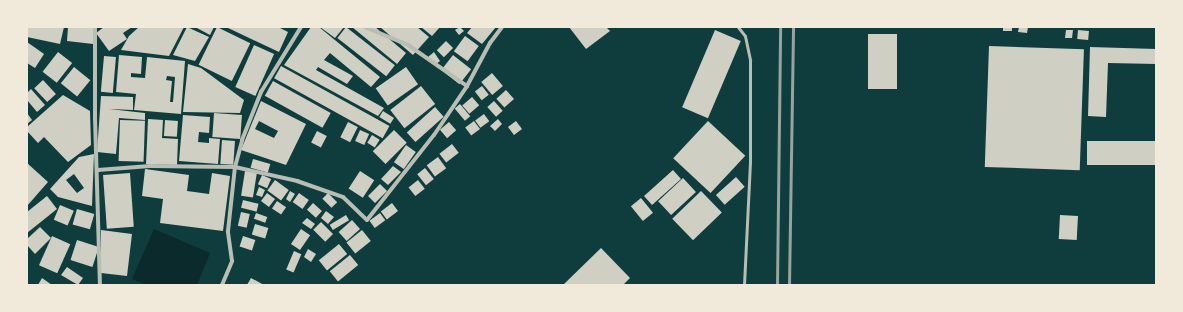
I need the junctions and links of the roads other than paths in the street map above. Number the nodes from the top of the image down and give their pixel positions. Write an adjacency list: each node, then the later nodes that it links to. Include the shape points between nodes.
1 (95, 27): 8 (street)
2 (301, 27): 7 (street, via 261,92 242,140)
3 (365, 27): 6 (street, via 408,45)
4 (502, 27): 6 (street, via 490,43)
5 (738, 27): 11 (lane, via 745,36 750,60 750,162)
6 (467, 86): 7 (street, via 434,135 367,220 343,197 297,181)
7 (235, 167): 8 (street, via 150,166); 10 (street, via 228,231 232,261)
8 (98, 170): 9 (street)
9 (100, 285)
10 (222, 285)
11 (744, 285)

